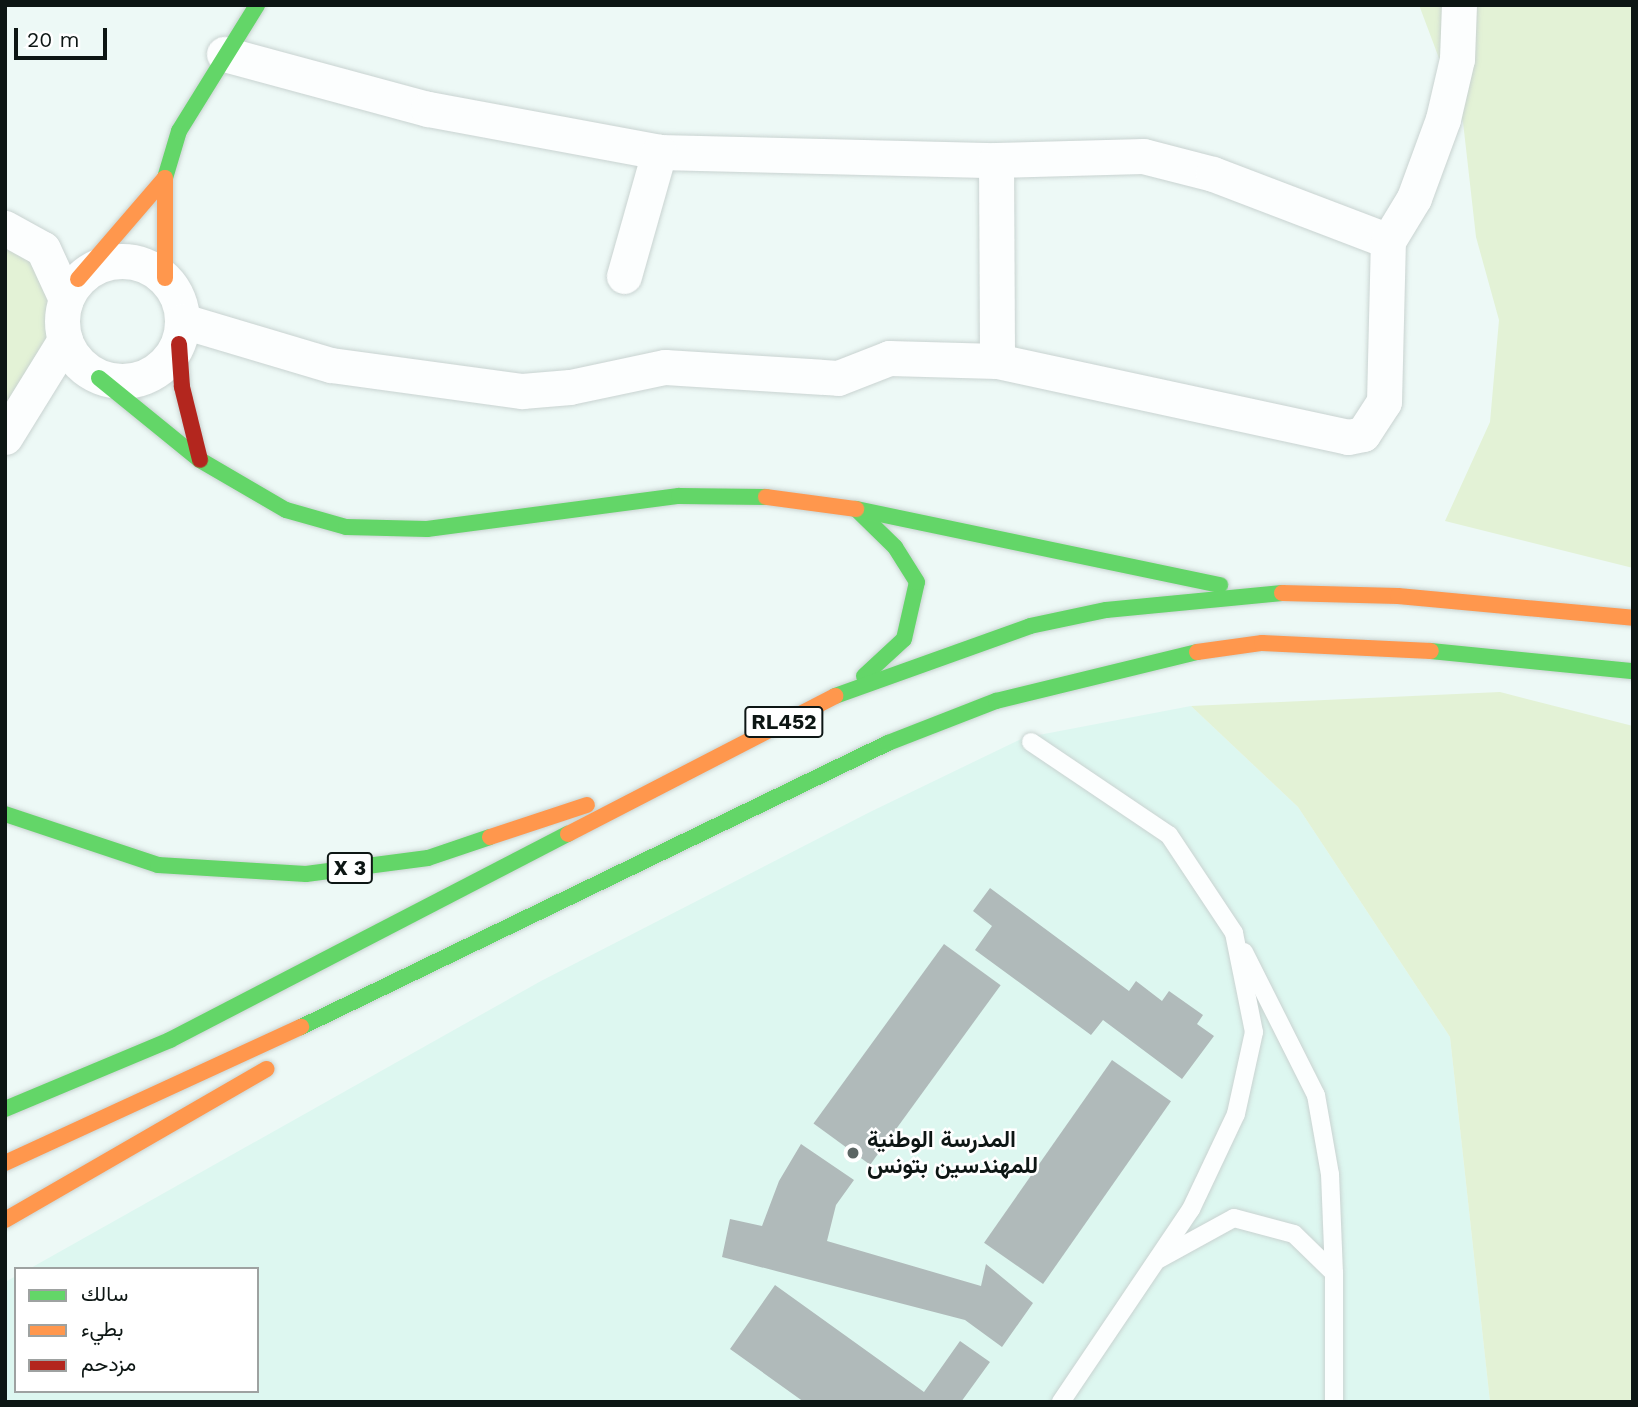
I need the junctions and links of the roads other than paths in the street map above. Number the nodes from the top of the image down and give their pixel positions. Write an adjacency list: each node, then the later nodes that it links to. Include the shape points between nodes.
1 (257, 5): 3 (main road)
2 (1459, 5): 8 (street, via 1457,59 1443,119 1415,198)
3 (224, 54): 4 (street, via 428,109); 6 (main road, via 179,131)
4 (659, 152): 5 (street); 9 (street)
5 (996, 160): 8 (street, via 1143,156 1213,174); 14 (street)
6 (165, 178): 10 (main road); 11 (main road)
7 (5, 228): 11 (street, via 43,249)
8 (1388, 242): 14 (street, via 1384,402 1363,434 1348,437)
9 (624, 276)
10 (165, 278): 11 (street, via 145,265 121,260 98,265); 12 (street, via 178,298)
11 (72, 289): 13 (street)
12 (181, 332): 14 (street, via 331,365 522,391 570,387 665,367 838,378 889,358); 15 (street, via 166,365 146,377 122,383); 17 (main road, via 182,387)
13 (65, 340): 15 (street, via 79,365); 16 (street)
14 (997, 361)
15 (99, 378): 17 (main road)
16 (5, 437)
17 (200, 460): 18 (main road, via 286,510 346,527 427,529 679,496 782,497)
18 (856, 509): 19 (main road); 22 (main road, via 895,547 916,582 904,639)
19 (1253, 592): 20 (main road, RL452, via 1398,596); 22 (main road, RL452, via 1106,610 1030,626)
20 (1633, 618)
21 (1633, 671): 29 (main road, RL452, via 1484,653 1262,643 1172,655 996,701 888,743)
22 (854, 685): 24 (main road, RL452)
23 (1031, 742): 28 (lane, via 1169,835)
24 (689, 772): 27 (main road, X 3, via 428,858 306,874 158,865); 32 (main road, RL452, via 170,1040)
25 (5, 793): 27 (main road)
26 (5, 814): 27 (main road, X 3)
27 (40, 824)
28 (1234, 933): 35 (lane, via 1254,1032 1236,1114 1191,1209); 36 (lane, via 1316,1095 1330,1174)
29 (456, 956): 30 (main road); 33 (main road, RL452)
30 (314, 1041)
31 (278, 1062): 34 (main road)
32 (5, 1110)
33 (5, 1163)
34 (5, 1220)
35 (1156, 1261): 36 (lane, via 1234,1218 1294,1234); 37 (lane)
36 (1334, 1273): 38 (lane)
37 (1061, 1402)
38 (1334, 1402)

